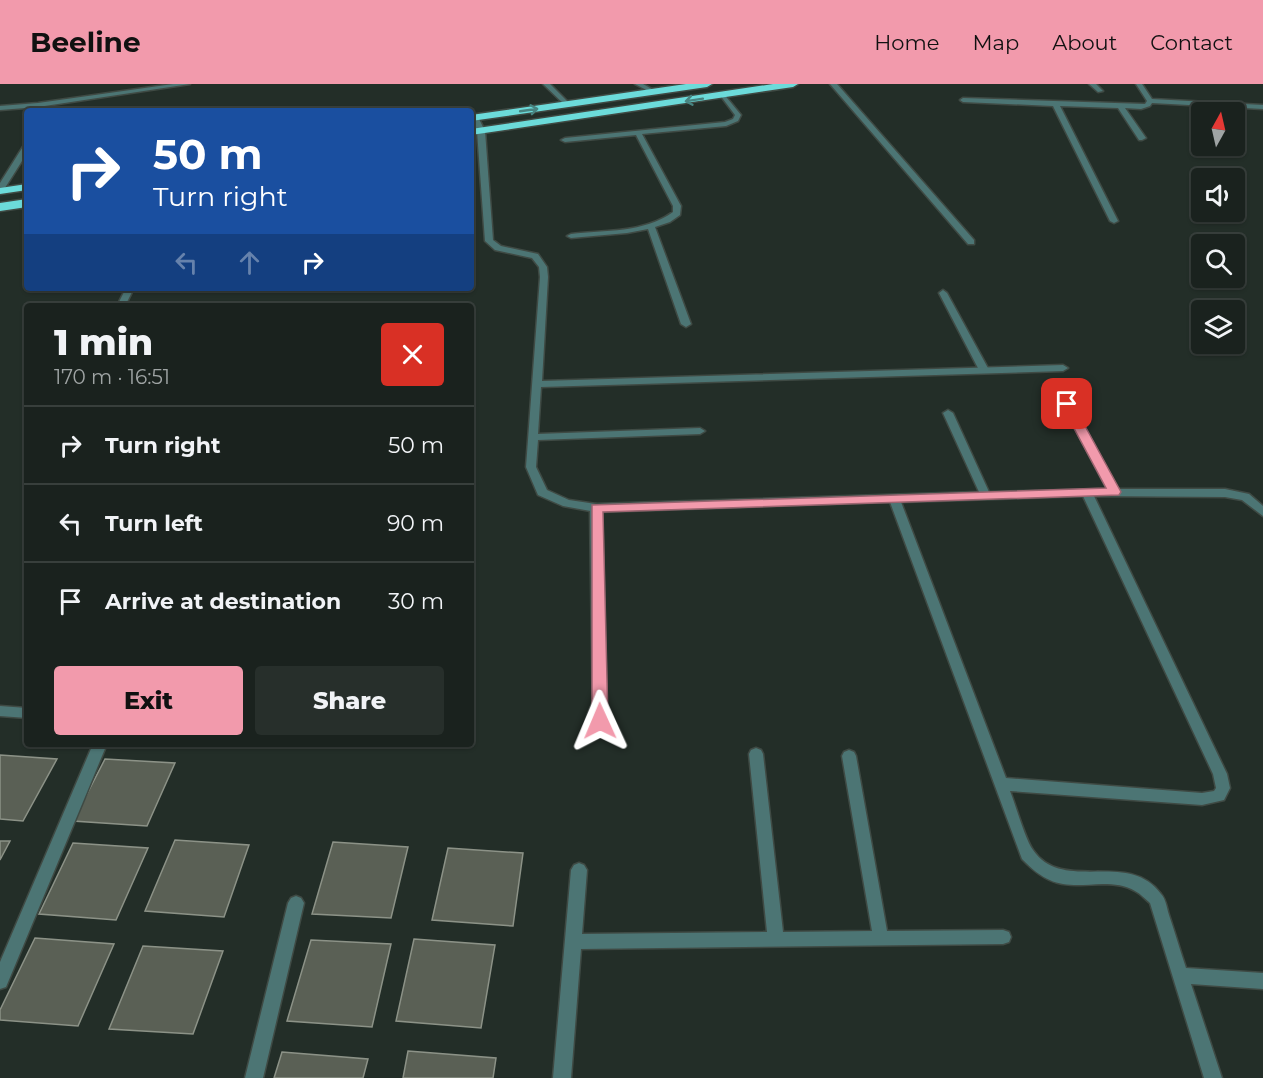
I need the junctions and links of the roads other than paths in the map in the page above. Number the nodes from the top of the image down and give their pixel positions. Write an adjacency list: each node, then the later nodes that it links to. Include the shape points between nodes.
1 (187, 84): 14 (street)
2 (546, 84): 15 (street)
3 (638, 84): 10 (street)
4 (707, 84): 10 (highway)
5 (793, 84): 11 (highway)
6 (833, 84): 34 (street)
7 (1092, 84): 9 (street)
8 (1139, 84): 13 (street)
9 (1100, 91)
10 (654, 92): 15 (highway)
11 (723, 95): 22 (highway, one-way to 22); 23 (street, via 738,115 735,120)
12 (963, 100): 16 (street)
13 (1150, 101): 17 (street, via 1141,107); 18 (street)
14 (55, 103): 19 (street); 20 (street)
15 (567, 104): 21 (highway, one-way to 15)
16 (1056, 105): 17 (street); 31 (street)
17 (1121, 107): 24 (street)
18 (1263, 107)
19 (0, 108)
20 (52, 108)
21 (474, 117)
22 (476, 131): 39 (street, via 489,241 498,248 535,256 543,267)
23 (638, 133): 25 (street); 32 (street, via 677,207 670,220)
24 (1142, 138)
25 (565, 140)
26 (24, 152): 28 (street)
27 (24, 187): 28 (highway)
28 (0, 190)
29 (24, 203): 30 (highway)
30 (0, 207)
31 (1114, 221)
32 (651, 227): 33 (street); 36 (street)
33 (572, 236)
34 (971, 242)
35 (943, 293): 38 (street)
36 (686, 324)
37 (1063, 368): 38 (street)
38 (984, 370): 39 (street)
39 (537, 384): 43 (street)
40 (1067, 404): 45 (street)
41 (948, 413): 46 (street)
42 (700, 431): 43 (street)
43 (533, 437): 48 (street, via 531,467 543,492 567,503)
44 (1087, 492): 45 (street); 46 (street); 56 (street, via 1216,764 1223,788 1219,796 1202,799)
45 (1114, 492): 49 (street, via 1225,493 1245,497)
46 (985, 494): 47 (street)
47 (894, 498): 48 (street); 56 (street)
48 (596, 508): 52 (street)
49 (1263, 512)
50 (0, 711): 51 (street)
51 (24, 713)
52 (600, 721)
53 (99, 747): 64 (street)
54 (756, 754): 61 (street)
55 (849, 756): 60 (street)
56 (1001, 784): 63 (street, via 1027,854 1040,870 1057,878 1114,879 1138,884 1156,898)
57 (579, 870): 62 (street)
58 (296, 903): 66 (street)
59 (1003, 937): 60 (street)
60 (881, 939): 61 (street)
61 (776, 940): 62 (street)
62 (573, 942): 67 (street)
63 (1180, 975): 65 (street); 68 (street)
64 (0, 981)
65 (1263, 981)
66 (254, 1078)
67 (562, 1078)
68 (1213, 1078)

